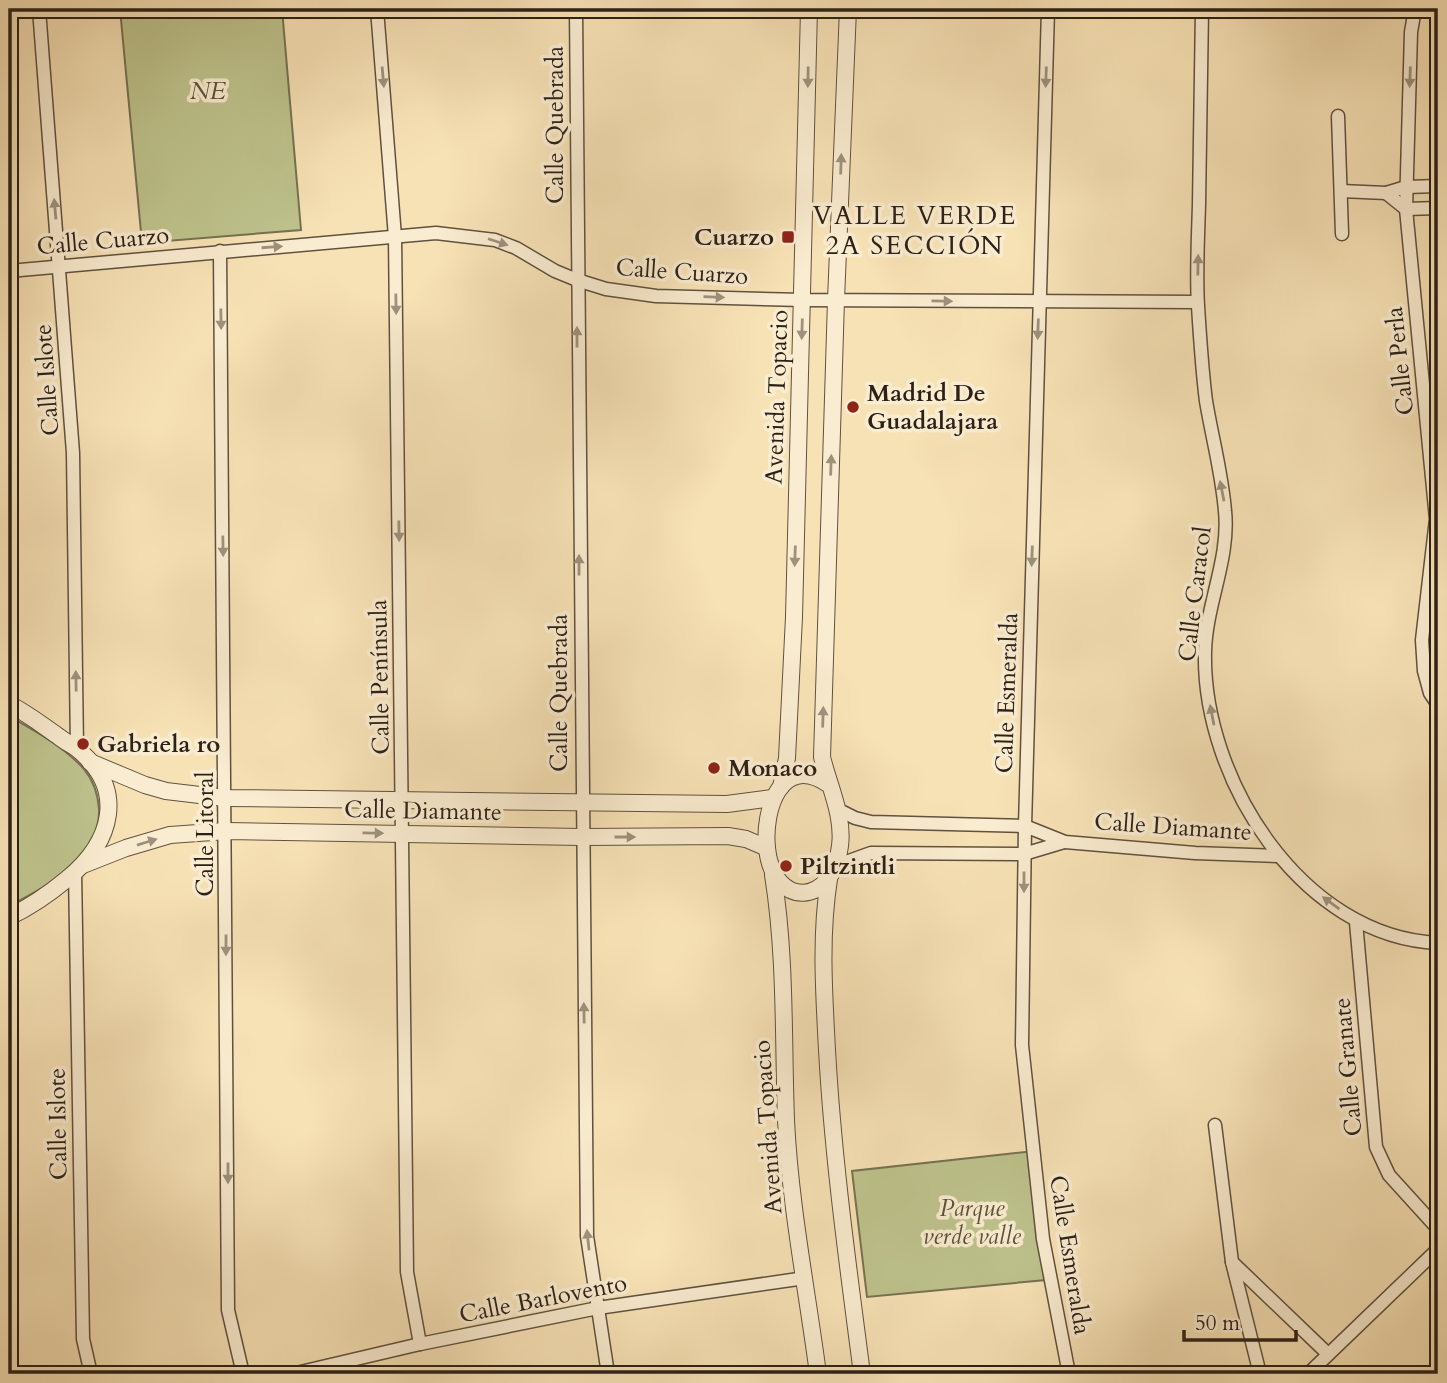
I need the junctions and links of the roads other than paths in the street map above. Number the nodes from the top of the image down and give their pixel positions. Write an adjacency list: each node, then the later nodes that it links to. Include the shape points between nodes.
1 (39, 9): 19 (street, Calle Islote, one-way to 1)
2 (377, 9): 17 (street, Calle Península, one-way to 17)
3 (576, 9): 21 (street, Calle Quebrada)
4 (809, 9): 22 (street, Avenida Topacio, one-way to 22)
5 (848, 9): 23 (street, one-way to 5)
6 (1048, 9): 24 (street, Calle Esmeralda, one-way to 24)
7 (1202, 9): 25 (street, Calle Caracol, one-way to 7)
8 (1415, 9): 11 (street, Calle Perla, one-way to 11)
9 (1338, 116): 12 (street)
10 (1438, 186): 11 (street)
11 (1406, 187): 13 (street); 15 (street, Calle Perla)
12 (1340, 191): 13 (street); 16 (street)
13 (1386, 192): 15 (street)
14 (1438, 208): 15 (street)
15 (1406, 209): 27 (street, Calle Perla, via 1436,519 1422,640 1424,671)
16 (1342, 234)
17 (395, 237): 18 (street, Calle Cuarzo, one-way to 17); 21 (street, Calle Cuarzo, one-way to 21, via 436,233 495,240); 33 (street, Calle Península, one-way to 33)
18 (220, 251): 19 (street, Calle Cuarzo); 32 (street, Calle Litoral, one-way to 32)
19 (60, 266): 20 (street, Calle Cuarzo); 28 (street, Calle Islote, one-way to 19, via 73,453)
20 (9, 271)
21 (577, 280): 22 (street, Calle Cuarzo, one-way to 22, via 656,296); 34 (street, Calle Quebrada, one-way to 21)
22 (803, 300): 23 (street, Calle Cuarzo); 31 (street, Avenida Topacio, one-way to 31, via 787,758)
23 (836, 300): 24 (street, Calle Cuarzo, one-way to 24); 30 (street, one-way to 23, via 822,757)
24 (1039, 302): 25 (street, Calle Cuarzo); 36 (street, Calle Esmeralda, one-way to 36)
25 (1197, 302): 43 (street, Calle Caracol, one-way to 25, via 1230,776 1209,706 1205,652 1226,526 1206,400)
26 (9, 704): 28 (street)
27 (1438, 705)
28 (77, 749): 29 (street)
29 (90, 762): 32 (street, Calle Diamante, via 166,791); 44 (street, via 105,789 108,818 98,846)
30 (828, 784): 31 (street, via 806,774 793,776); 35 (street)
31 (777, 792): 34 (street, Calle Diamante, via 727,804); 41 (street, via 766,828)
32 (225, 798): 33 (street, Calle Diamante); 37 (street, Calle Litoral)
33 (403, 799): 34 (street, Calle Diamante); 38 (street, Calle Península)
34 (581, 803): 39 (street, Calle Quebrada)
35 (837, 809): 36 (street, Calle Diamante, via 871,822); 45 (street, via 840,846)
36 (1024, 826): 40 (street, Calle Diamante); 42 (street, Calle Esmeralda)
37 (226, 831): 38 (street, Calle Diamante, one-way to 38); 44 (street, Calle Diamante, one-way to 37, via 170,835); 59 (street, Calle Litoral, one-way to 59, via 228,1310)
38 (403, 833): 39 (street, Calle Diamante); 56 (street, Calle Península, via 407,1272)
39 (581, 837): 41 (street, Calle Diamante, one-way to 41, via 729,836); 55 (street, Calle Quebrada, one-way to 39, via 587,1236)
40 (1065, 842): 42 (street, Calle Diamante); 43 (street, Calle Diamante)
41 (767, 848): 46 (street)
42 (1024, 854): 45 (street, Calle Diamante, via 871,853); 64 (street, Calle Esmeralda, one-way to 64, via 1023,1045 1042,1239)
43 (1278, 856): 48 (street, Calle Caracol, one-way to 43)
44 (79, 869): 47 (street, via 48,895); 58 (street, Calle Islote, via 82,1339)
45 (832, 873): 46 (street, via 816,890 797,892); 63 (street, via 822,957 831,1114)
46 (773, 875): 54 (street, Avenida Topacio, via 782,949 786,1122)
47 (9, 917)
48 (1356, 922): 49 (street, Calle Caracol, via 1388,935); 51 (street, Calle Granate, via 1376,1147 1389,1175)
49 (1438, 943)
50 (1214, 1125): 53 (street)
51 (1438, 1229)
52 (1438, 1249): 57 (street)
53 (1232, 1262): 57 (street); 65 (street)
54 (805, 1278): 55 (street, Calle Barlovento); 62 (street, Avenida Topacio)
55 (598, 1308): 56 (street, Calle Barlovento); 61 (street, Calle Quebrada)
56 (420, 1344): 60 (street, Calle Barlovento)
57 (1328, 1354): 66 (street)
58 (91, 1374)
59 (243, 1374)
60 (292, 1374)
61 (608, 1374)
62 (818, 1374)
63 (862, 1374)
64 (1069, 1374)
65 (1259, 1374)
66 (1308, 1374)

